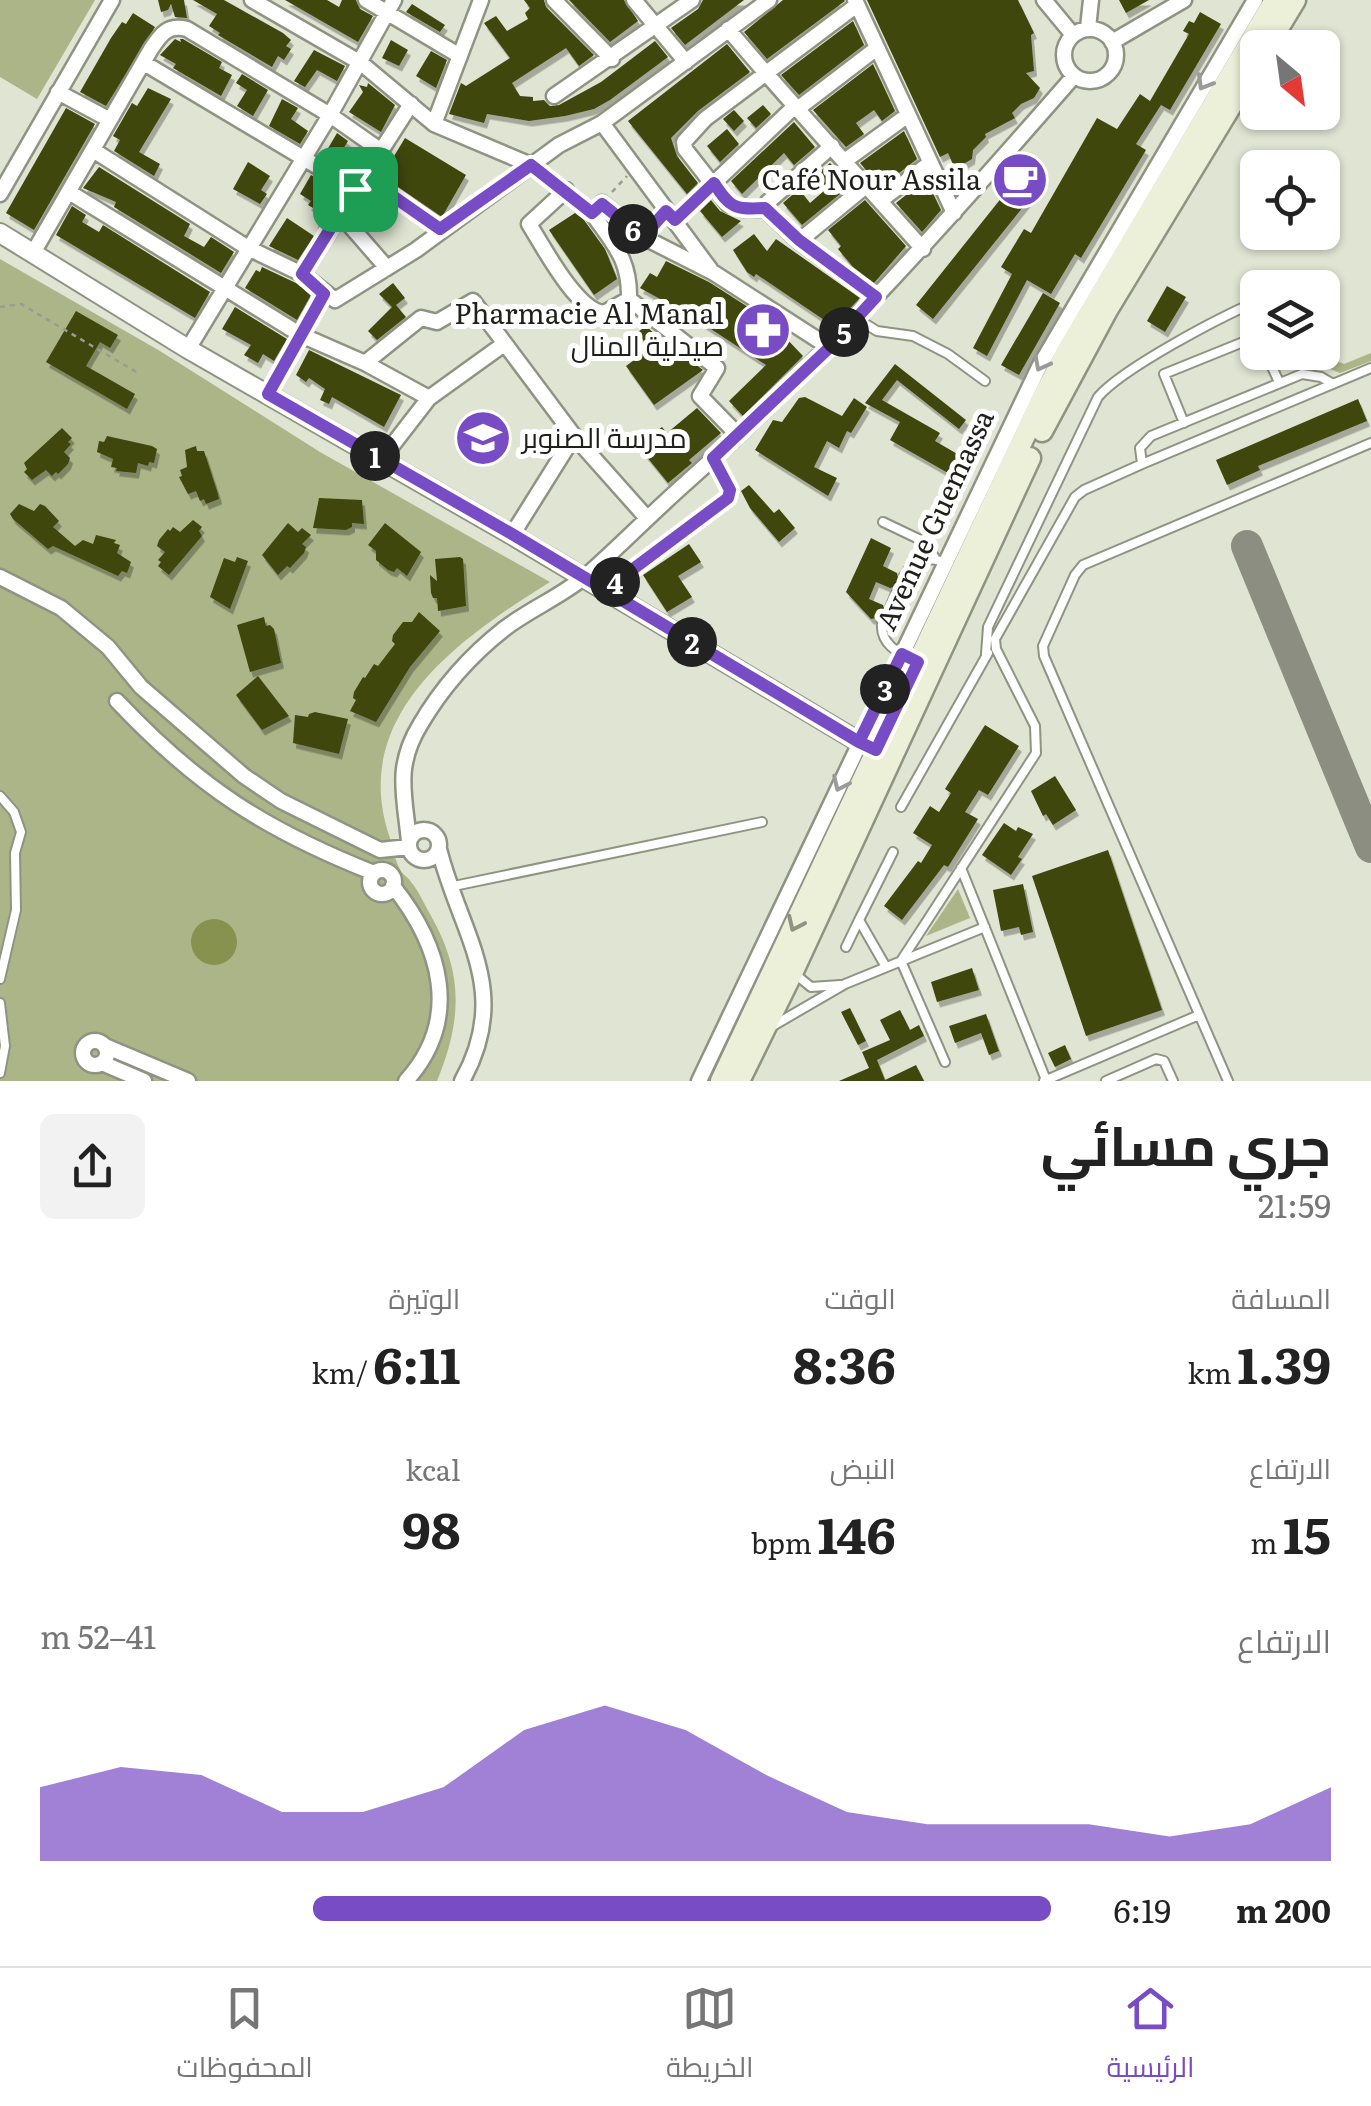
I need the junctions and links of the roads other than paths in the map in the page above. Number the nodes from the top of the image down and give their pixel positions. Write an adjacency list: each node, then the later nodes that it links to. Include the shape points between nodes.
1 (112, 0): 30 (street)
2 (252, 0): 26 (street)
3 (366, 0): 14 (street)
4 (481, 0): 22 (street)
5 (554, 0): 23 (street)
6 (634, 0): 15 (street)
7 (692, 0): 15 (street)
8 (769, 0): 17 (street)
9 (1044, 0): 19 (street)
10 (1091, 0): 16 (street)
11 (1184, 0): 20 (street)
12 (856, 2): 21 (street); 27 (street)
13 (1274, 3): 18 (main road, Avenue Guemassa); 98 (main road, Avenue Guemassa, one-way to 98)
14 (390, 6): 22 (street); 26 (street)
15 (654, 26): 23 (street); 24 (street)
16 (1088, 28): 19 (street); 20 (street)
17 (728, 29): 24 (street); 27 (street)
18 (1269, 30)
19 (1073, 35): 28 (street, via 1064,60)
20 (1112, 42): 28 (street, via 1116,58 1109,72 1088,81)
21 (877, 48): 33 (street); 35 (street)
22 (460, 56): 38 (street)
23 (612, 58): 31 (street)
24 (686, 62): 37 (street)
25 (144, 63): 34 (street, via 163,32 183,27); 36 (street); 42 (street)
26 (361, 63): 32 (street); 34 (street)
27 (764, 72): 33 (street); 47 (street, via 684,142)
28 (1074, 76): 56 (street)
29 (1240, 91): 110 (main road, Avenue Guemassa, via 1107,310)
30 (58, 92): 36 (street); 51 (street)
31 (554, 96)
32 (411, 104): 38 (street); 41 (street)
33 (795, 109): 39 (street); 47 (street)
34 (330, 115): 41 (street); 42 (street)
35 (908, 115): 43 (street); 44 (street)
36 (110, 120): 40 (street)
37 (602, 123): 45 (street); 57 (street)
38 (434, 124): 45 (street)
39 (832, 146): 43 (street); 54 (street)
40 (94, 150): 50 (street); 62 (street)
41 (380, 150): 46 (street)
42 (304, 159): 46 (street); 62 (street)
43 (846, 160): 48 (street)
44 (930, 163): 52 (street); 56 (street)
45 (531, 165): 49 (street); 58 (street)
46 (359, 183): 55 (street); 58 (street)
47 (714, 183): 54 (street, via 728,204); 57 (street)
48 (867, 185): 52 (street); 61 (street)
49 (566, 190): 53 (street); 72 (street, via 529,222 531,228 584,305 604,313)
50 (68, 192): 64 (street); 69 (street)
51 (0, 194)
52 (880, 200): 63 (street)
53 (597, 208): 60 (street); 65 (street)
54 (765, 208): 61 (street)
55 (340, 214): 66 (street); 68 (street)
56 (954, 214): 63 (street)
57 (675, 220): 67 (street)
58 (440, 229): 66 (street)
59 (0, 233): 64 (street)
60 (643, 237): 65 (street); 67 (street)
61 (799, 240): 71 (street)
62 (248, 248): 68 (street); 69 (street)
63 (923, 248): 71 (street)
64 (32, 253): 79 (street)
65 (624, 260): 72 (street)
66 (388, 268): 70 (street, via 338,299)
67 (714, 273): 78 (street)
68 (302, 274): 70 (street)
69 (224, 289): 75 (street); 79 (street)
70 (324, 294): 75 (street)
71 (876, 297): 74 (street)
72 (629, 299): 89 (street, via 717,368 700,396)
73 (1240, 308): 107 (lane, via 1098,397 988,627)
74 (856, 318): 78 (street); 83 (lane, via 877,331 913,336)
75 (301, 335): 80 (street); 86 (street)
76 (1240, 343): 88 (lane, via 1164,374)
77 (504, 344): 80 (street, via 473,301 438,322 421,318); 87 (street); 90 (street)
78 (829, 348): 89 (street)
79 (188, 349): 86 (street)
80 (365, 364): 87 (street)
81 (1371, 368): 85 (lane)
82 (1273, 370): 84 (lane)
83 (985, 381)
84 (1279, 382): 85 (lane, via 1314,374); 88 (lane)
85 (1333, 384): 94 (lane)
86 (268, 394): 93 (street)
87 (429, 398): 93 (street)
88 (1184, 424): 94 (lane, via 1147,439 1140,448)
89 (738, 435): 92 (street)
90 (574, 436): 95 (street); 97 (street)
91 (1371, 442): 130 (lane, via 1084,564 1043,646)
92 (713, 458): 95 (street); 102 (street, via 728,498)
93 (381, 460): 97 (street)
94 (1142, 464): 106 (lane, via 1075,497 998,629)
95 (646, 517): 101 (street)
96 (883, 522): 98 (lane, via 925,542)
97 (512, 534): 101 (street)
98 (947, 563): 100 (lane, via 914,563); 108 (main road, Avenue Guemassa)
99 (0, 576): 117 (street, via 62,608 108,647 140,688 244,776 380,850)
100 (904, 576)
101 (584, 577): 102 (street); 112 (street, via 504,629 440,694 406,754)
102 (605, 590): 110 (street)
103 (897, 591): 104 (lane)
104 (890, 608)
105 (882, 624): 108 (lane, via 884,638)
106 (996, 649): 107 (lane); 119 (lane, via 1035,726 1036,753)
107 (986, 654): 113 (lane)
108 (910, 658): 110 (main road, Avenue Guemassa)
109 (116, 701): 138 (street, via 205,785 256,819 310,848 394,878 422,924 439,974 435,1028)
110 (876, 750): 126 (main road, Avenue Guemassa); 140 (street, Avenue Guemassa, one-way to 140); 141 (main road, Avenue Guemassa, one-way to 141)
111 (0, 796): 127 (lane, via 20,832 16,910)
112 (406, 802): 115 (street); 117 (street)
113 (901, 807)
114 (762, 822): 120 (lane)
115 (428, 831): 116 (street); 117 (street, via 414,834)
116 (439, 848): 117 (street, via 434,858); 120 (street)
117 (412, 850): 120 (street)
118 (893, 852): 121 (lane)
119 (962, 868): 122 (lane); 124 (lane)
120 (449, 887): 139 (street, via 470,932 482,982 480,1026)
121 (859, 920): 123 (lane); 125 (lane)
122 (985, 927): 124 (lane); 143 (lane)
123 (846, 946)
124 (901, 961): 125 (lane); 133 (lane)
125 (886, 967): 128 (lane)
126 (794, 971): 128 (lane, via 811,987); 131 (main road, Avenue Guemassa)
127 (0, 979)
128 (845, 984): 131 (lane)
129 (0, 1003): 135 (lane)
130 (1199, 1015): 143 (lane); 146 (lane)
131 (762, 1032): 142 (main road, Avenue Guemassa)
132 (105, 1046): 134 (street); 134 (street, via 94,1041 84,1051 87,1062); 137 (street)
133 (945, 1062)
134 (102, 1063): 136 (street)
135 (0, 1073)
136 (144, 1081)
137 (188, 1081)
138 (406, 1081)
139 (462, 1081)
140 (699, 1081)
141 (721, 1081)
142 (739, 1081)
143 (1045, 1081)
144 (1106, 1081): 145 (lane, via 1156,1059 1164,1061)
145 (1173, 1081)
146 (1228, 1081)

